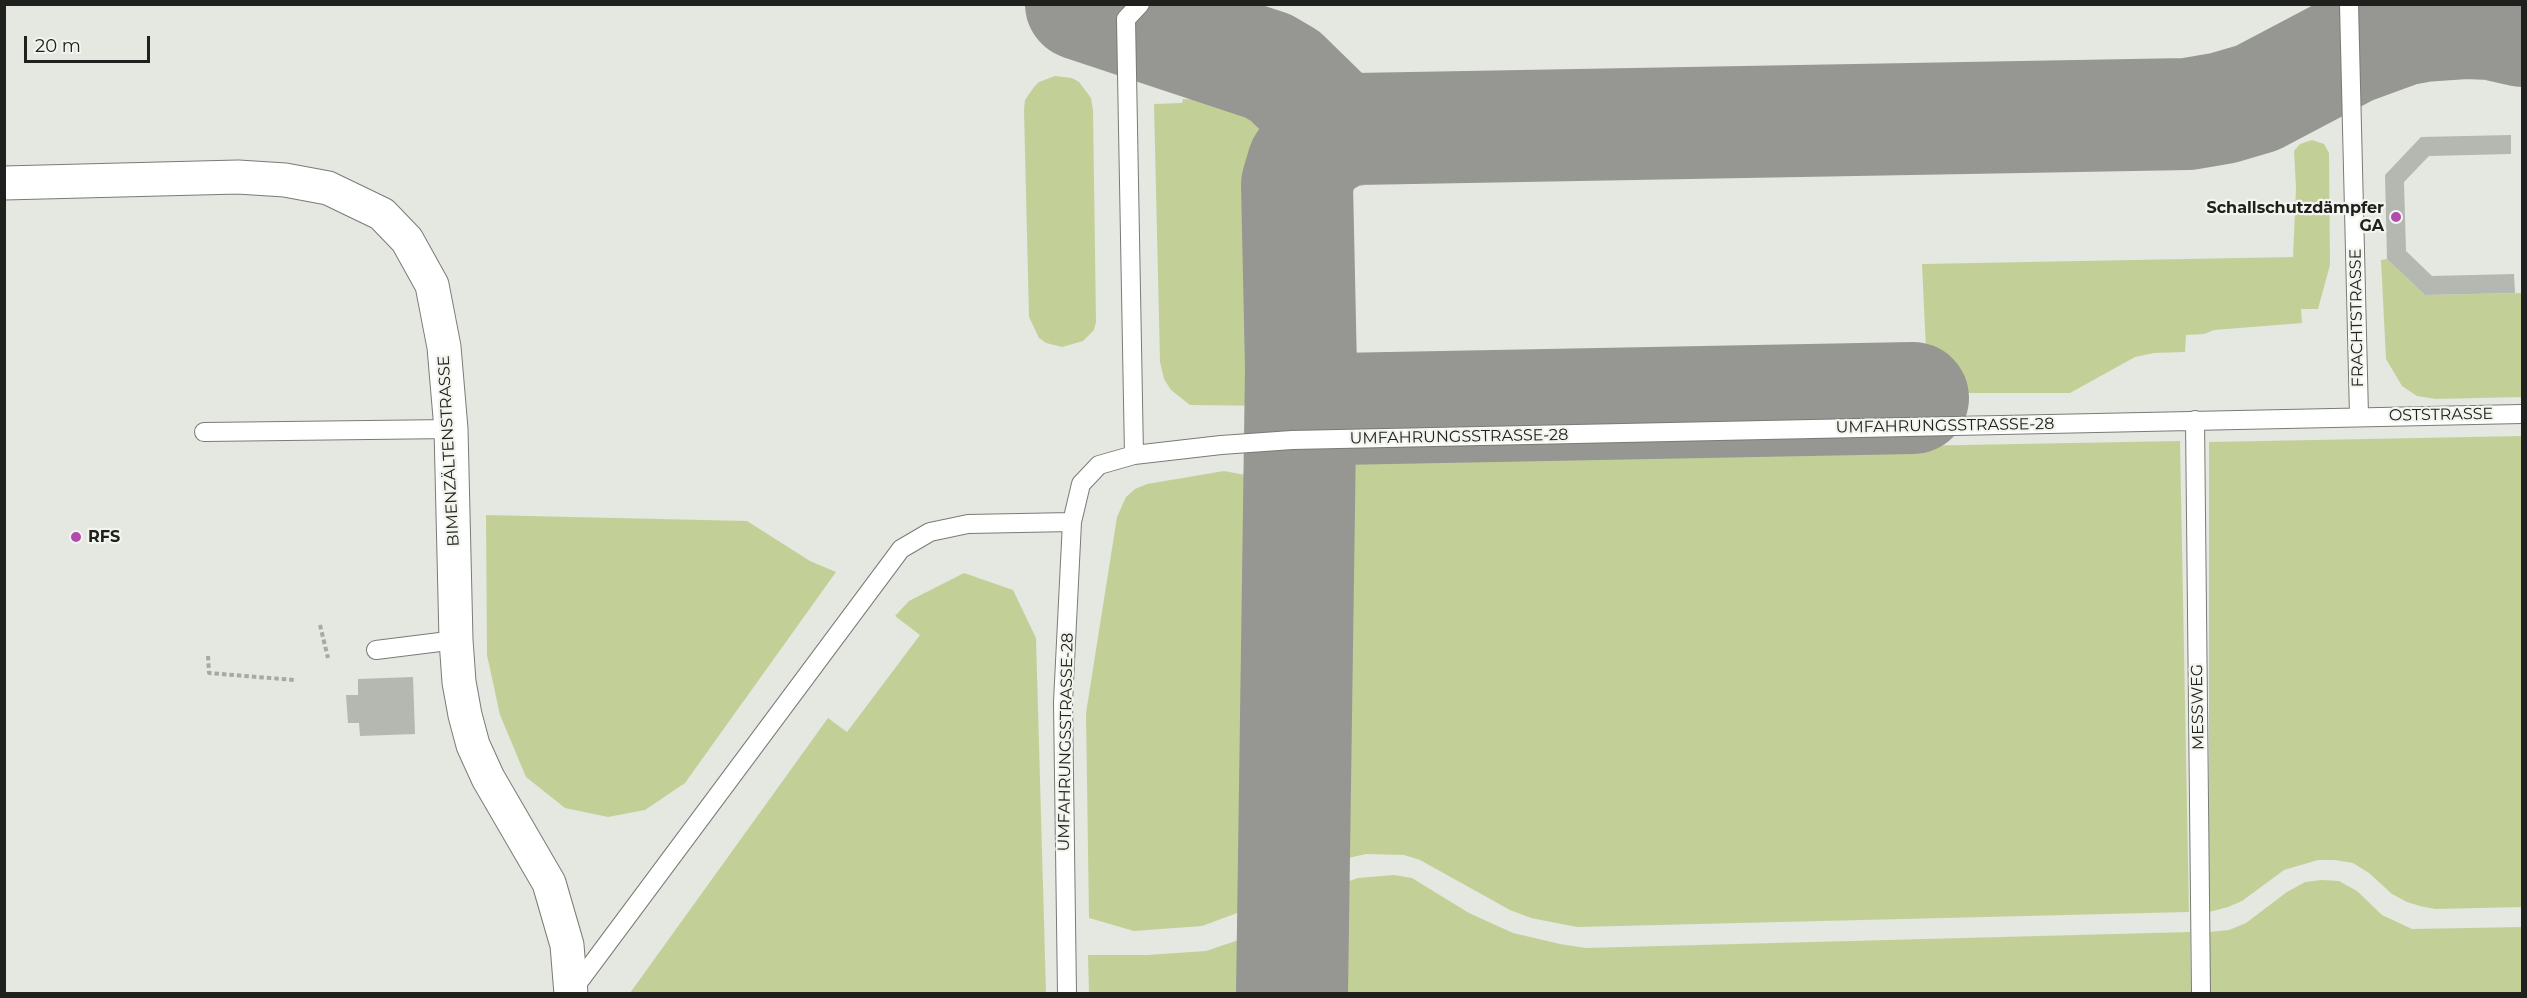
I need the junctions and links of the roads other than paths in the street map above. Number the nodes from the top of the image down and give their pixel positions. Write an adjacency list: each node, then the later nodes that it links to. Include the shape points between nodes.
1 (1140, 4): 9 (lane, via 1125,19)
2 (2349, 4): 5 (lane, FRACHTSTRASSE)
3 (4, 183): 7 (street, BIMENZÄLTENSTRASSE, via 238,177 285,180 328,188 382,214 407,240 432,285 444,347)
4 (2523, 414): 5 (lane, OSTSTRASSE)
5 (2359, 416): 6 (lane, UMFAHRUNGSSTRASSE-28)
6 (2195, 420): 9 (lane, UMFAHRUNGSSTRASSE-28, via 1292,440); 15 (lane, MESSWEG)
7 (451, 429): 8 (lane); 11 (street, BIMENZÄLTENSTRASSE)
8 (204, 432)
9 (1134, 455): 10 (lane, UMFAHRUNGSSTRASSE-28, via 1099,465 1090,473 1078,492)
10 (1072, 522): 13 (lane, via 968,524 930,532 901,549); 14 (lane, UMFAHRUNGSSTRASSE-28, via 1063,702)
11 (456, 640): 12 (lane); 13 (street, BIMENZÄLTENSTRASSE, via 459,682 473,745 549,883 567,945)
12 (376, 650)
13 (570, 993)
14 (1066, 993)
15 (2201, 993)

